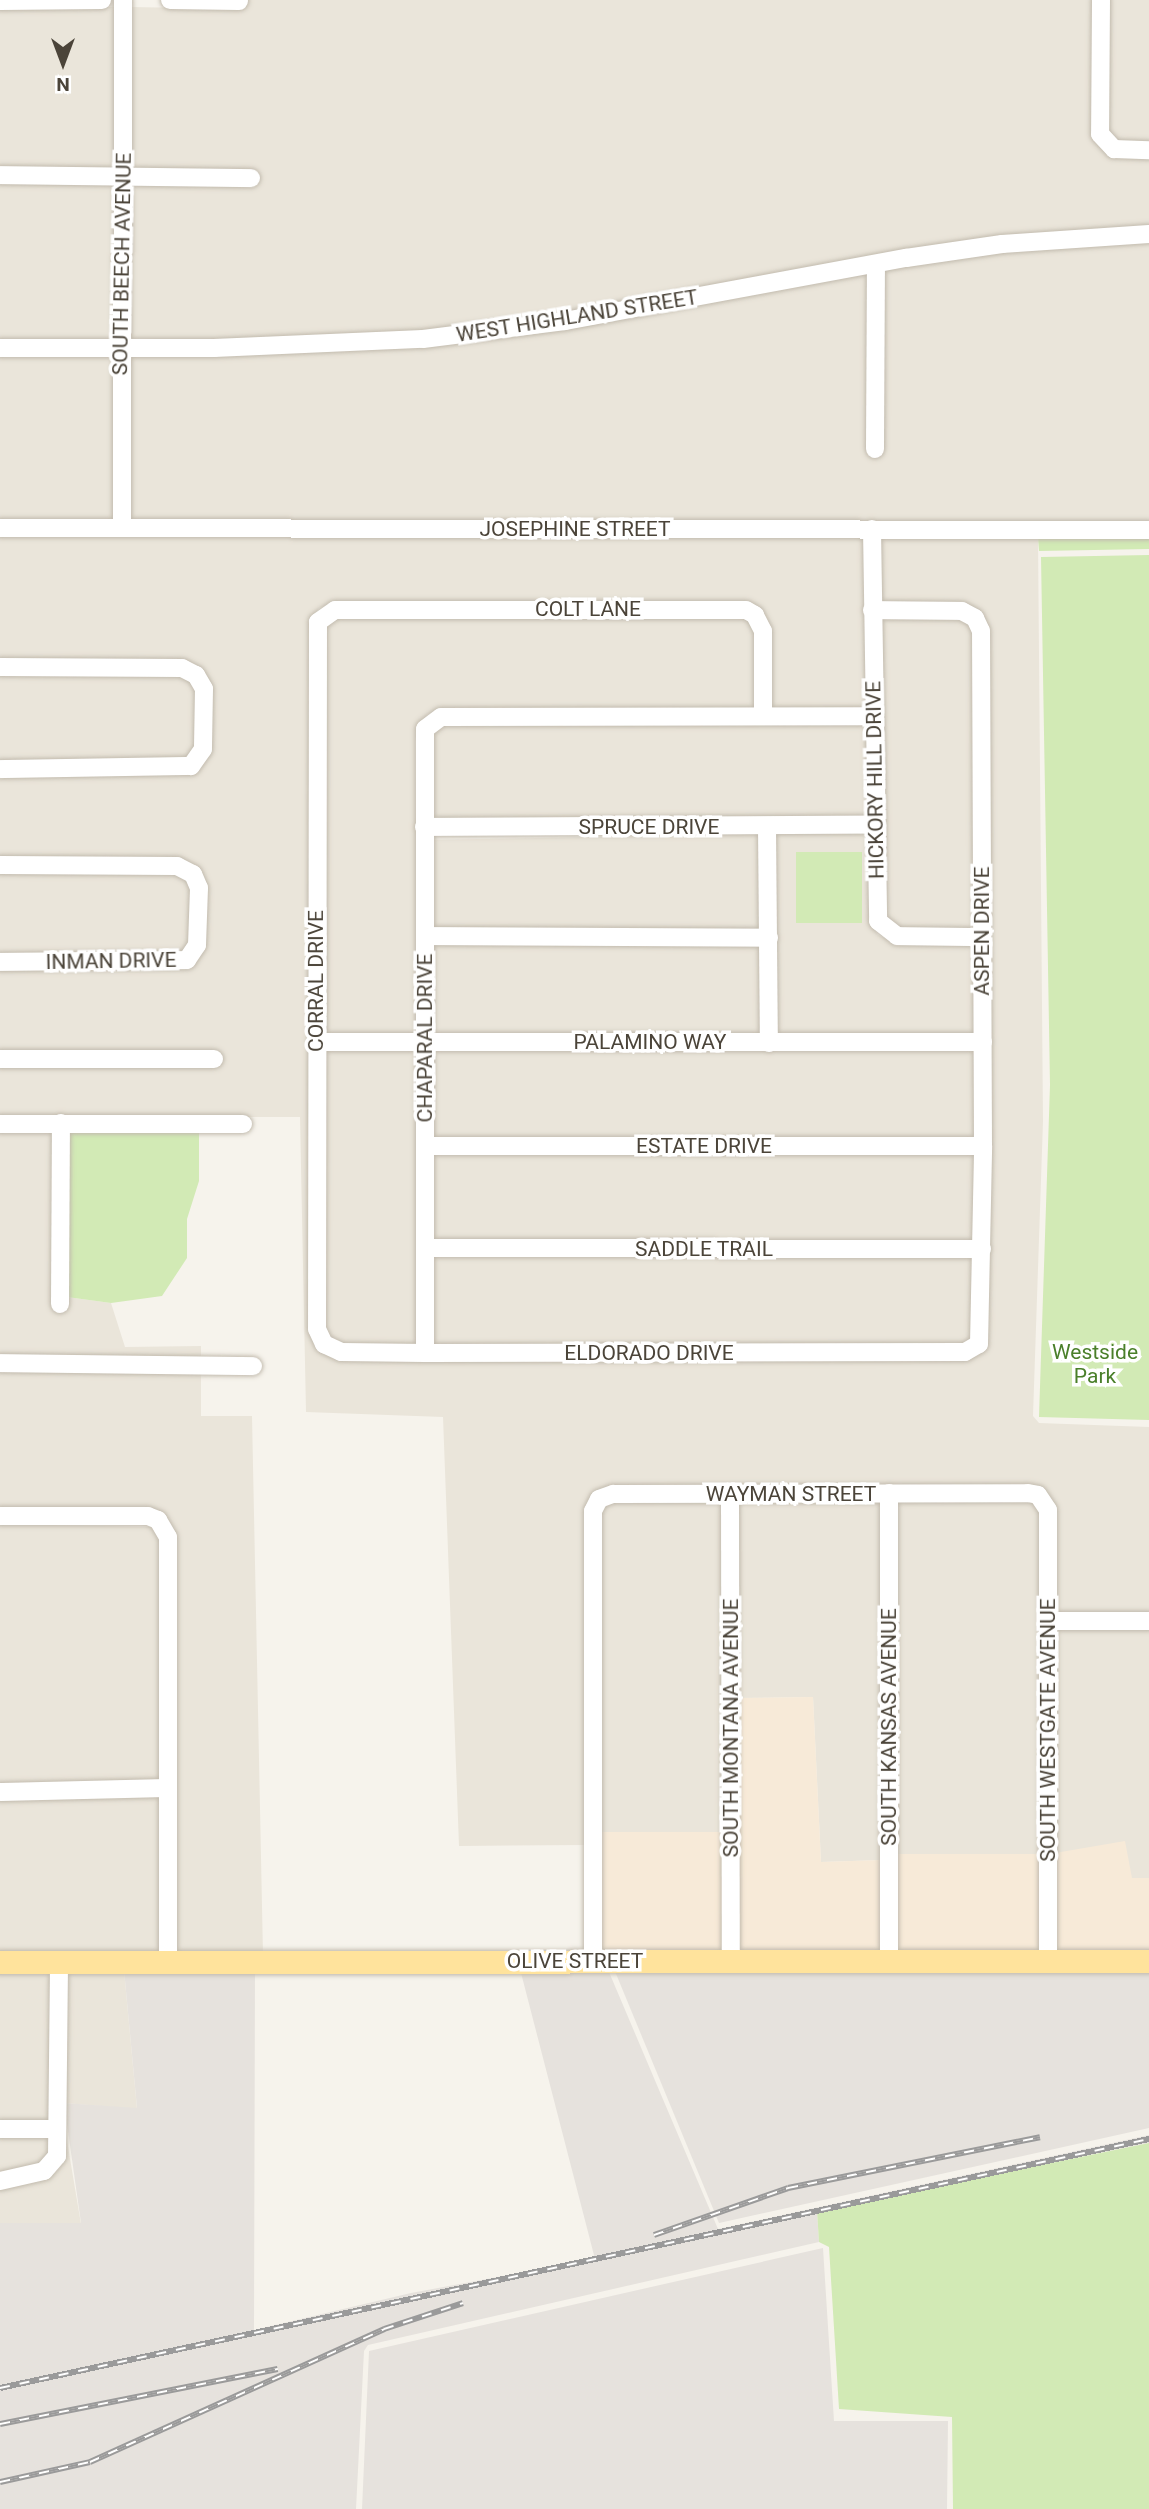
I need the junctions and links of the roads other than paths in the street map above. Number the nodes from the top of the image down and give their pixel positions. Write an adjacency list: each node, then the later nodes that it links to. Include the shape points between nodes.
1 (102, 0): 5 (street)
2 (124, 0): 9 (street, SOUTH BEECH AVENUE)
3 (170, 0): 6 (street)
4 (1101, 0): 7 (street, via 1100,134 1114,149)
5 (0, 1)
6 (239, 1)
7 (1149, 150)
8 (0, 175): 9 (street)
9 (123, 178): 10 (street); 13 (street, SOUTH BEECH AVENUE)
10 (251, 178)
11 (1149, 234): 12 (street, WEST HIGHLAND STREET, via 1002,244)
12 (876, 264): 13 (street, WEST HIGHLAND STREET, via 565,321 423,339 214,348); 15 (street)
13 (121, 345): 14 (street, WEST HIGHLAND STREET); 17 (street, SOUTH BEECH AVENUE)
14 (0, 348)
15 (875, 449)
16 (0, 528): 17 (street, JOSEPHINE STREET)
17 (122, 528): 18 (street, JOSEPHINE STREET)
18 (872, 529): 19 (street, JOSEPHINE STREET); 20 (street, HICKORY HILL DRIVE)
19 (1149, 530)
20 (872, 610): 24 (street, HICKORY HILL DRIVE); 31 (street, ASPEN DRIVE, via 962,611 980,624)
21 (320, 618): 23 (street, COLT LANE, via 335,610 746,610 755,615 763,631); 34 (street, CORRAL DRIVE, via 315,629)
22 (0, 667): 25 (street, via 190,670 204,689 198,760 180,769)
23 (763, 716): 24 (street); 27 (street, CHAPARAL DRIVE, via 442,717 428,725 422,741)
24 (873, 716): 26 (street, HICKORY HILL DRIVE)
25 (0, 769)
26 (873, 825): 28 (street, SPRUCE DRIVE); 31 (street, HICKORY HILL DRIVE, via 882,928 897,936)
27 (424, 827): 28 (street, SPRUCE DRIVE); 30 (street, CHAPARAL DRIVE)
28 (767, 827): 32 (street)
29 (0, 865): 33 (street, INMAN DRIVE, via 177,866 193,874 199,888 197,945 187,960)
30 (425, 936): 32 (street); 35 (street, CHAPARAL DRIVE)
31 (982, 937): 37 (street, ASPEN DRIVE)
32 (769, 938): 36 (street)
33 (0, 962)
34 (317, 1042): 35 (street, PALAMINO WAY); 48 (street, CORRAL DRIVE, via 317,1329)
35 (425, 1042): 36 (street, PALAMINO WAY); 43 (street, CHAPARAL DRIVE)
36 (769, 1042): 37 (street, PALAMINO WAY)
37 (983, 1042): 44 (street, ASPEN DRIVE)
38 (0, 1059): 39 (street)
39 (214, 1059)
40 (0, 1124): 41 (street)
41 (61, 1124): 42 (street); 47 (street)
42 (243, 1124)
43 (425, 1146): 44 (street, ESTATE DRIVE); 45 (street, CHAPARAL DRIVE)
44 (983, 1146): 46 (street, ASPEN DRIVE)
45 (426, 1248): 46 (street, SADDLE TRAIL); 50 (street, CHAPARAL DRIVE)
46 (982, 1249): 49 (street, ASPEN DRIVE, via 982,1337)
47 (60, 1304)
48 (324, 1344): 50 (street, ELDORADO DRIVE, via 341,1352)
49 (975, 1348): 50 (street, ELDORADO DRIVE, via 965,1352)
50 (425, 1353)
51 (0, 1363): 52 (street)
52 (253, 1366)
53 (889, 1493): 54 (street, WAYMAN STREET); 55 (street, WAYMAN STREET, via 1028,1493); 62 (street, SOUTH KANSAS AVENUE)
54 (730, 1494): 61 (street, WAYMAN STREET, via 605,1496 595,1504); 66 (street, SOUTH MONTANA AVENUE)
55 (1043, 1500): 57 (street, SOUTH WESTGATE AVENUE, via 1048,1510)
56 (0, 1516): 59 (street, via 148,1516 164,1529)
57 (1048, 1621): 58 (street); 67 (street, SOUTH WESTGATE AVENUE)
58 (1149, 1621)
59 (168, 1788): 60 (street); 68 (street)
60 (0, 1792)
61 (593, 1961): 66 (main road, OLIVE STREET); 68 (main road, OLIVE STREET)
62 (889, 1961): 66 (main road, OLIVE STREET); 67 (main road, OLIVE STREET)
63 (1149, 1961): 67 (main road, OLIVE STREET)
64 (0, 1962): 65 (main road, OLIVE STREET)
65 (59, 1962): 68 (main road, OLIVE STREET); 70 (street)
66 (731, 1962)
67 (1048, 1962)
68 (168, 1963)
69 (0, 2129): 70 (street)
70 (57, 2129): 71 (street, via 53,2163 44,2171)
71 (0, 2181)

